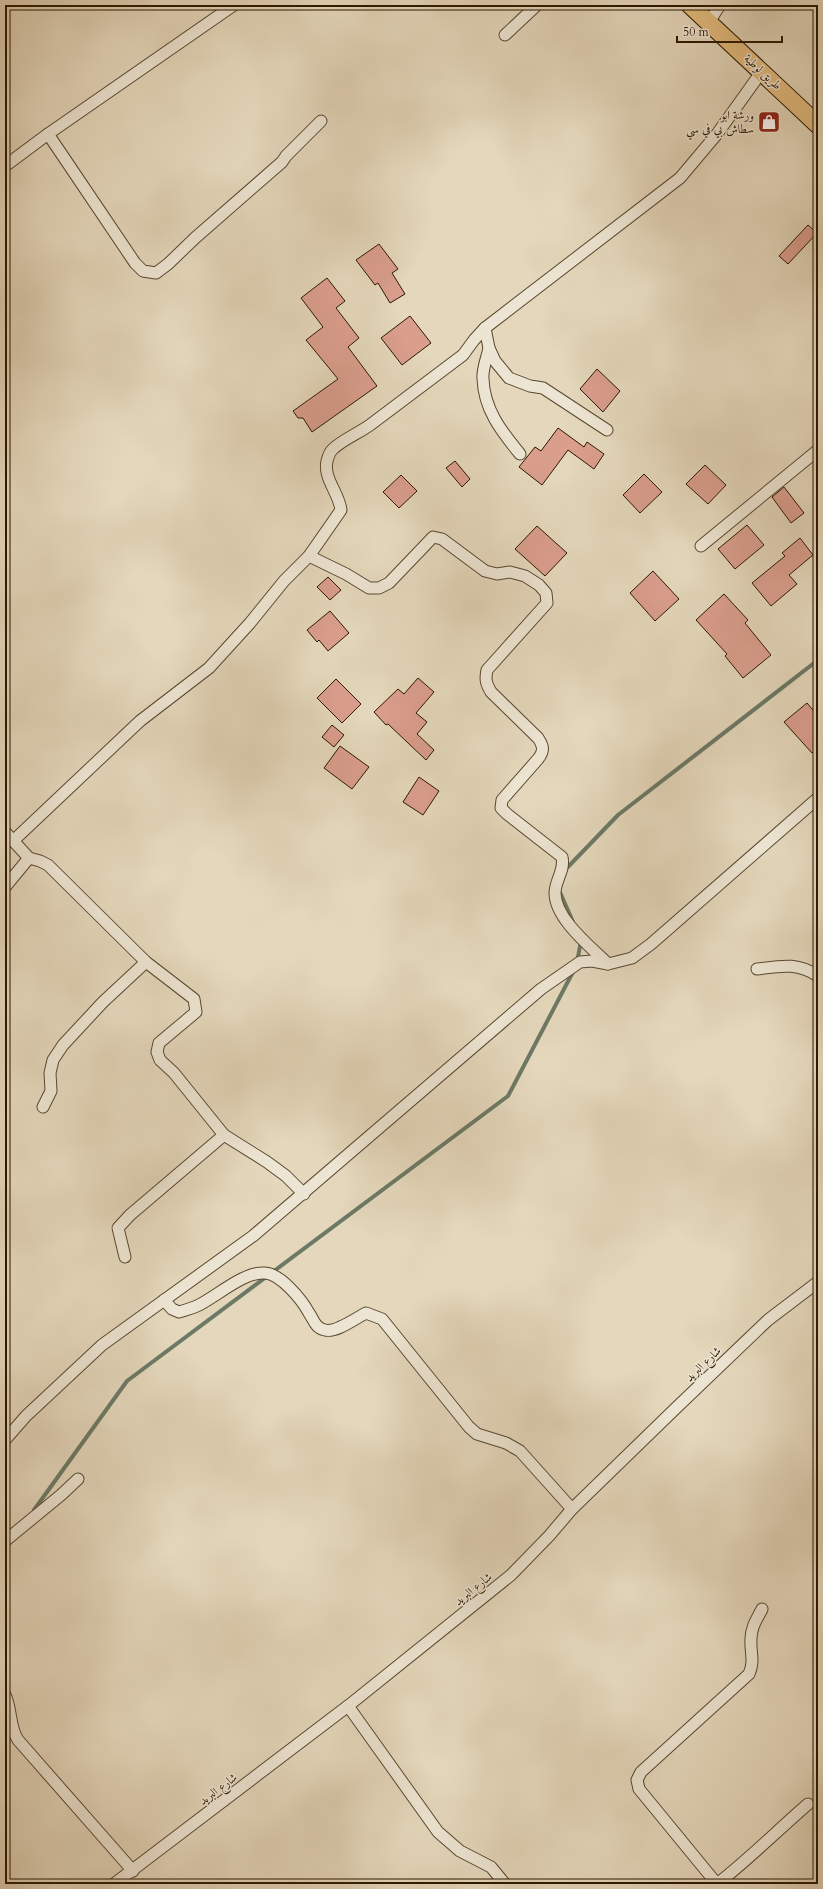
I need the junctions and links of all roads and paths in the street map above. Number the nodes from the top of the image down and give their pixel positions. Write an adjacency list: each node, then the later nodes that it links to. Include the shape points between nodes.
1 (234, 5): 10 (street)
2 (537, 5): 6 (street)
3 (690, 5): 5 (main road, طريق لوطية)
4 (720, 5): 5 (street)
5 (709, 22): 7 (main road, طريق لوطية)
6 (505, 35)
7 (762, 71): 9 (main road, طريق لوطية); 12 (street, via 717,134 680,178)
8 (321, 122): 10 (street, via 282,162 156,273 143,271 135,263)
9 (818, 124)
10 (48, 134): 11 (street)
11 (5, 166)
12 (485, 328): 13 (street); 18 (street, via 463,355 330,451 327,475 340,500 341,510)
13 (489, 348): 14 (street, via 508,378 544,388); 16 (street, via 483,378 487,406 502,432)
14 (607, 430)
15 (818, 450): 17 (street)
16 (520, 454)
17 (702, 546)
18 (309, 556): 21 (street, via 209,668 140,721); 25 (street, via 369,588 379,588 389,583 433,537 442,539 485,571 497,574 510,572 525,576 546,593 547,603 487,670 485,678 491,692 543,746 543,752 538,759 502,800 501,808 562,857 564,865 555,893 557,908)
19 (818, 798): 25 (street, via 651,944 632,958)
20 (5, 832): 21 (street)
21 (13, 841): 22 (street)
22 (28, 858): 23 (street); 24 (street, via 48,865)
23 (5, 887)
24 (146, 962): 28 (street, via 62,1045 53,1060 50,1074 51,1091); 29 (street, via 194,999 196,1012 159,1043 156,1052)
25 (608, 964): 30 (street, via 580,962 541,989)
26 (757, 969): 27 (street, via 794,965)
27 (818, 976)
28 (43, 1107)
29 (224, 1135): 30 (street, via 286,1176); 31 (street, via 118,1228)
30 (304, 1194): 33 (street, via 253,1236)
31 (124, 1256)
32 (818, 1282): 36 (street, شارع البريد, via 768,1320)
33 (164, 1300): 34 (street, via 102,1345 26,1416); 36 (street, via 172,1309 179,1312 199,1305 251,1276 265,1273 278,1277 290,1288 309,1312 314,1324 325,1330 338,1329 366,1313 382,1319 469,1427 477,1434 520,1450)
34 (5, 1440)
35 (78, 1479): 37 (street)
36 (572, 1509): 40 (street, شارع البريد, via 511,1575)
37 (5, 1541)
38 (762, 1609): 41 (street, via 752,1628 753,1665 750,1674 641,1772 637,1780 639,1789 717,1884)
39 (5, 1695): 42 (street, via 10,1705 14,1734 18,1740)
40 (348, 1706): 42 (street, شارع البريد); 44 (street, via 438,1832 460,1851 491,1867)
41 (808, 1804)
42 (133, 1871): 43 (street, شارع البريد)
43 (114, 1884)
44 (505, 1884)

